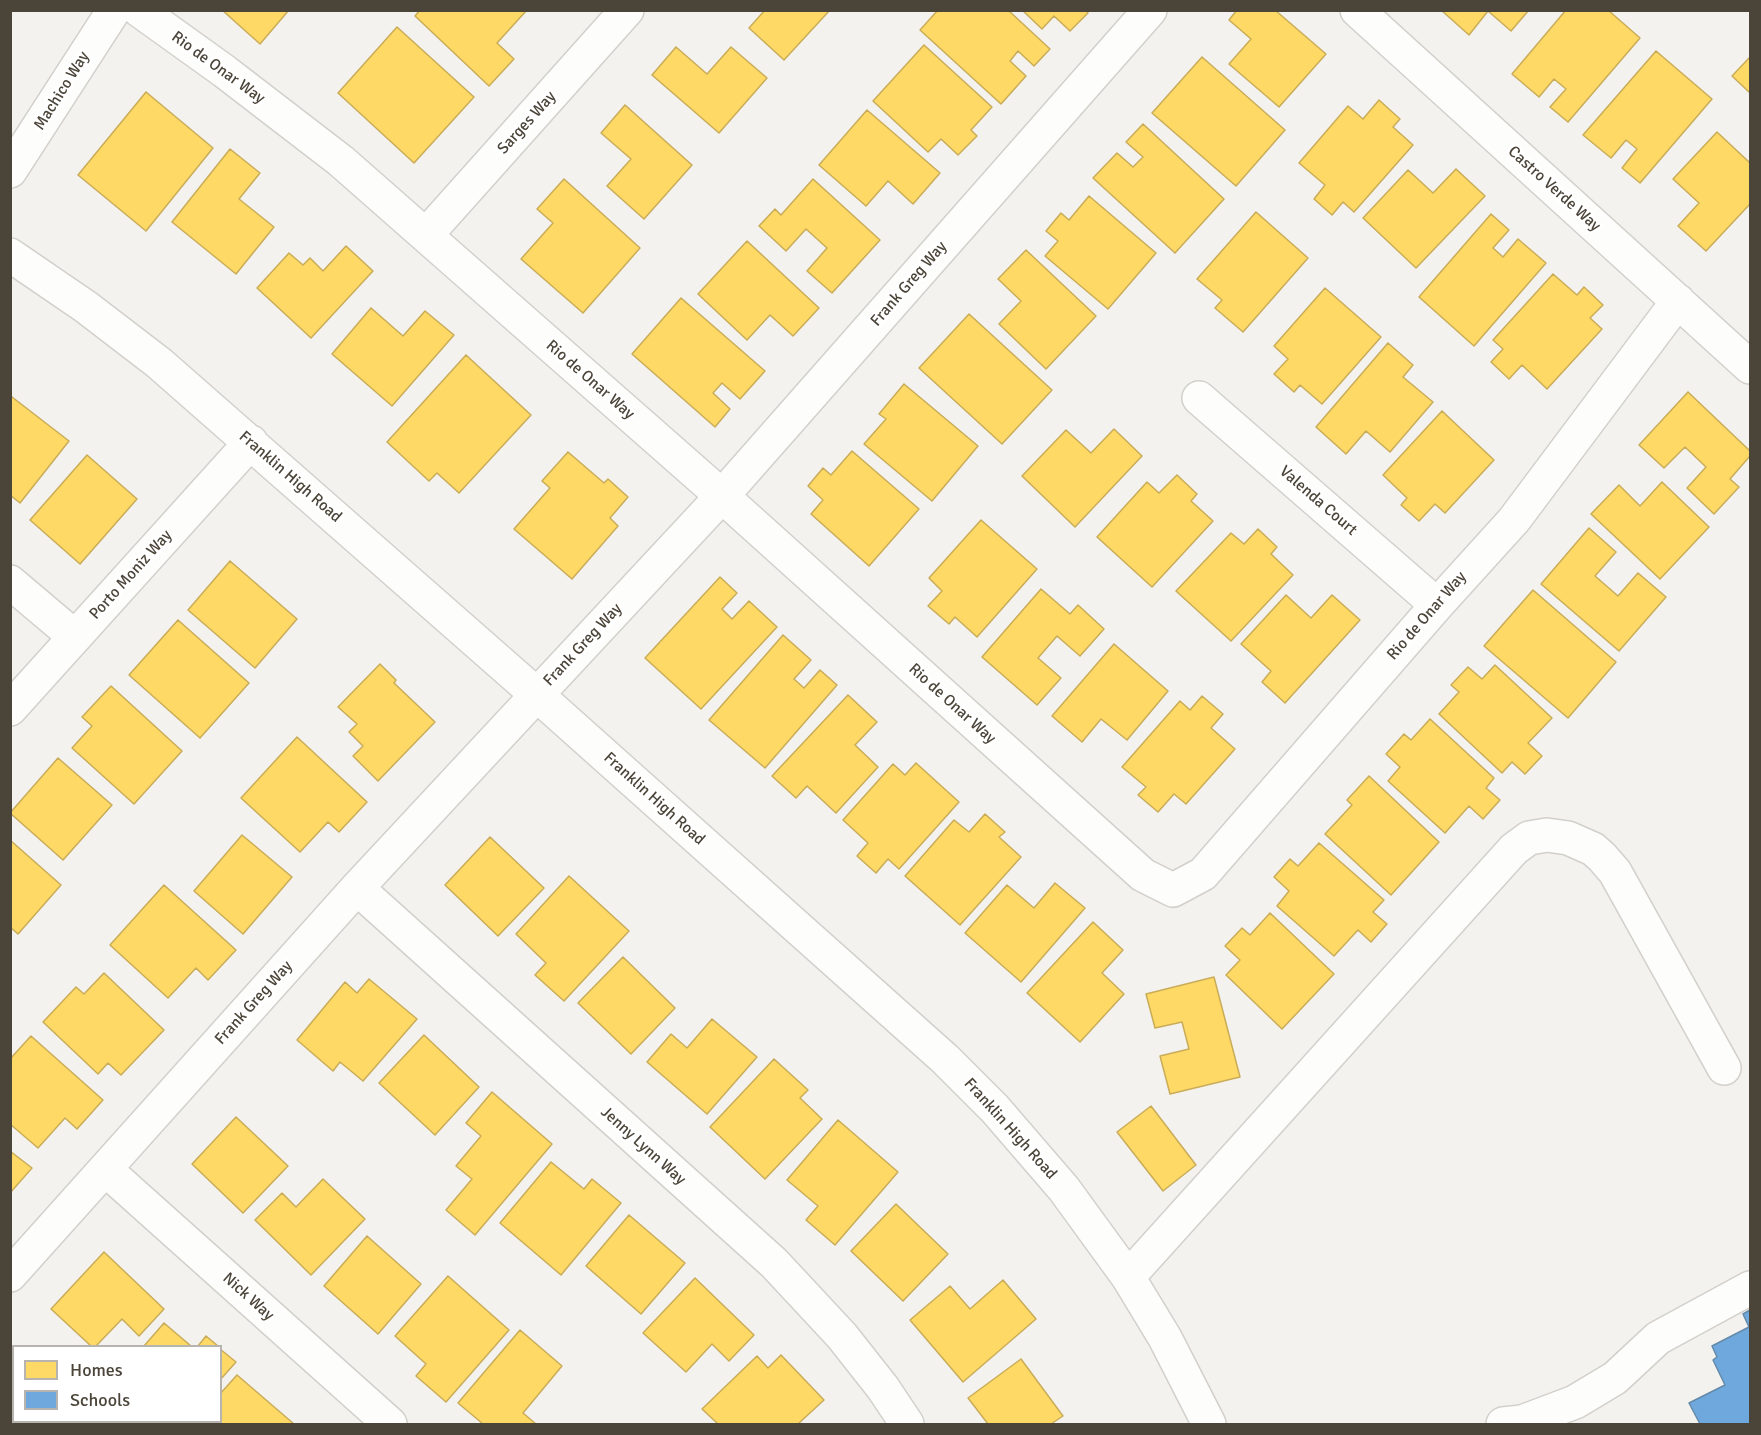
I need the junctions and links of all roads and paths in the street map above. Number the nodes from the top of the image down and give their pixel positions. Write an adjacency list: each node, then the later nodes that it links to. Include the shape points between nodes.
1 (114, 10): 6 (street, Machico Way)
2 (139, 10): 7 (street, Rio de Onar Way, via 341,161)
3 (627, 10): 7 (street, Sarges Way)
4 (1150, 10): 13 (street, Frank Greg Way)
5 (1357, 10): 9 (street, Castro Verde Way)
6 (10, 171)
7 (426, 235): 13 (street, Rio de Onar Way)
8 (10, 255): 12 (street, Franklin High Road, via 150,356)
9 (1678, 301): 10 (street, Castro Verde Way); 15 (street, Rio de Onar Way, via 1514,520)
10 (1750, 367)
11 (1199, 398): 15 (street, Valenda Court)
12 (251, 442): 16 (street, Porto Moniz Way); 17 (street, Franklin High Road)
13 (722, 496): 15 (street, Rio de Onar Way, via 1143,875 1173,890 1203,874); 17 (street, Frank Greg Way)
14 (10, 582): 16 (street)
15 (1437, 605)
16 (75, 637): 18 (street, Porto Moniz Way)
17 (536, 694): 19 (street, Frank Greg Way); 23 (street, Franklin High Road, via 945,1059 995,1109 1064,1189)
18 (10, 709)
19 (357, 888): 21 (street, Frank Greg Way); 26 (street, Jenny Lynn Way, via 774,1263 842,1336)
20 (1724, 1068): 23 (street, via 1615,872 1593,849 1568,838 1529,838 1514,849)
21 (105, 1169): 22 (street, Frank Greg Way); 25 (street, Nick Way)
22 (10, 1275)
23 (1128, 1277): 27 (street, Franklin High Road, via 1165,1338)
24 (1750, 1288): 28 (street, via 1658,1338 1615,1378 1575,1402)
25 (390, 1425)
26 (907, 1425)
27 (1209, 1425)
28 (1503, 1425)

